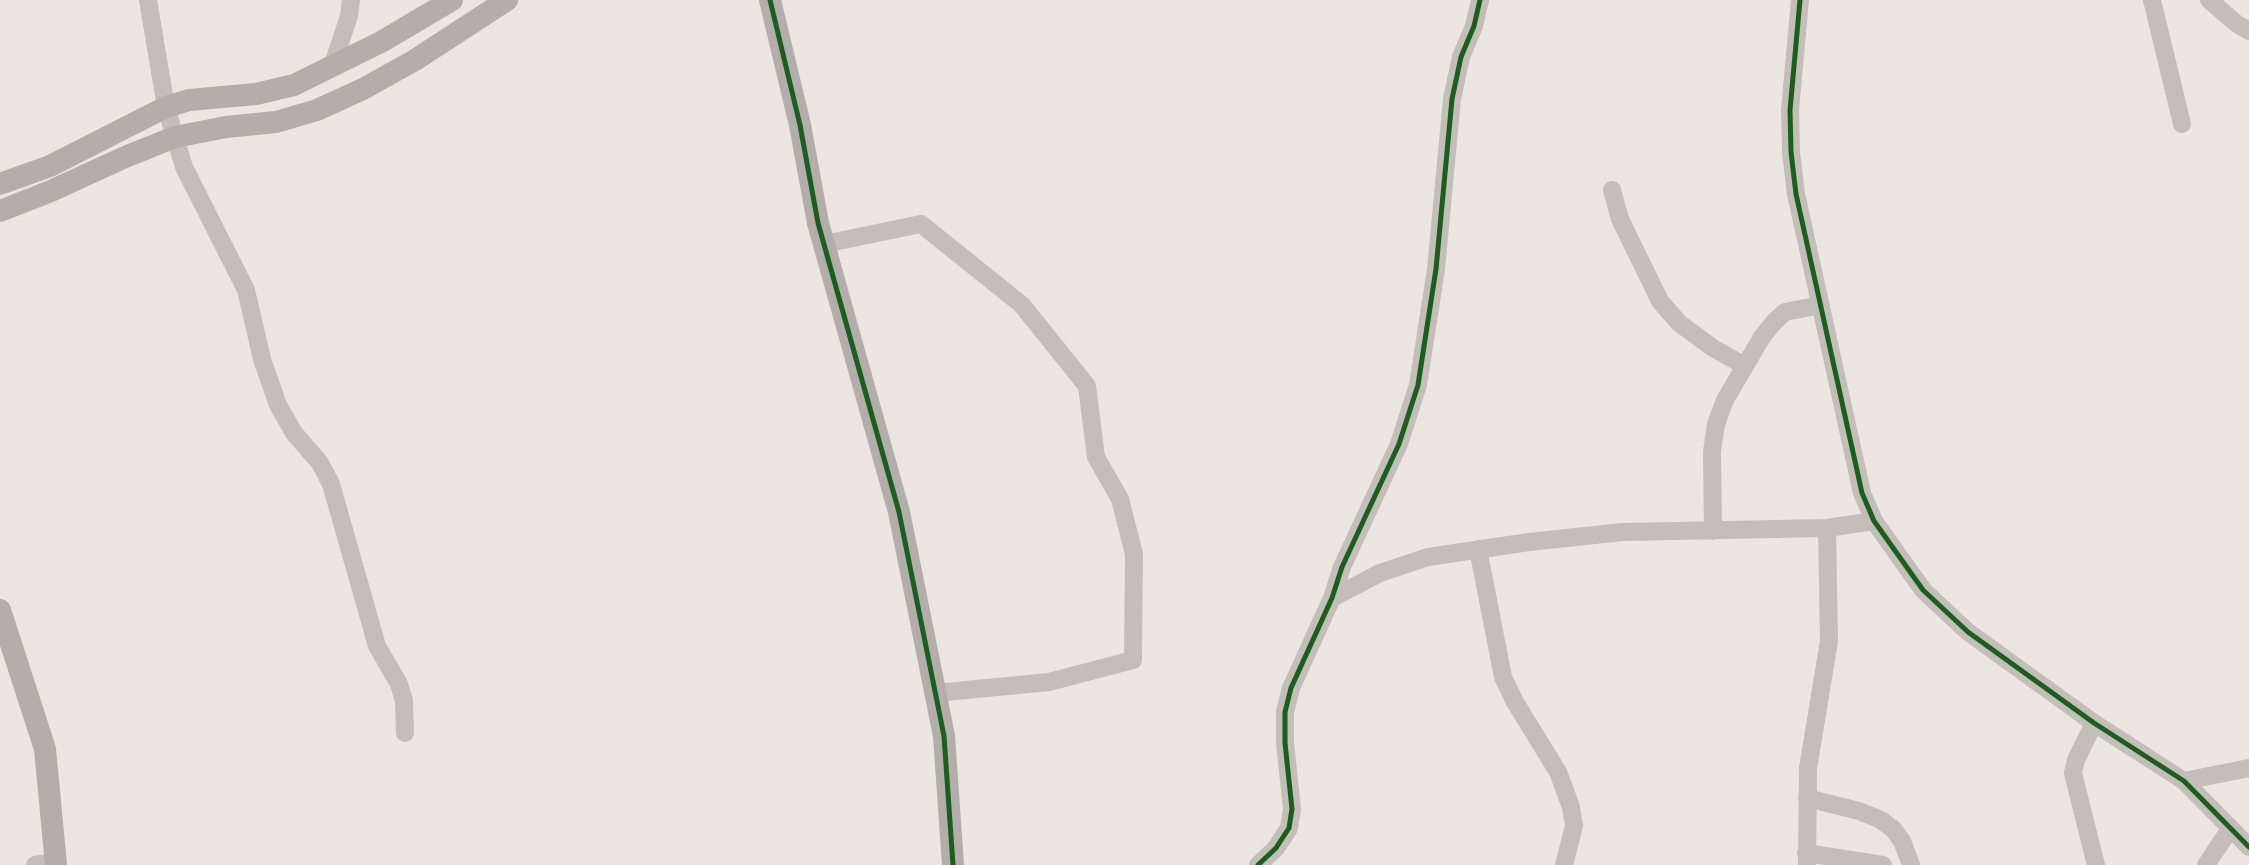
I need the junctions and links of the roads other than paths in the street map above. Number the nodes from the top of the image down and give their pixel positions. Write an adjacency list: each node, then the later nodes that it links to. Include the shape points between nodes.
1 (148, 0): 12 (street)
2 (351, 0): 11 (street, via 349,16)
3 (452, 0): 11 (street)
4 (507, 0): 14 (street, via 416,60 317,110 276,122 226,127)
5 (770, 0): 18 (street, via 800,125)
6 (1480, 0): 25 (street, via 1474,26 1461,57 1452,99 1436,269 1418,385 1399,444 1342,567)
7 (1800, 0): 19 (street, via 1790,110 1791,152 1796,194)
8 (2152, 0): 13 (street)
9 (2209, 0): 10 (street)
10 (2249, 31)
11 (332, 67): 12 (street, via 294,85 256,94 189,100)
12 (166, 107): 14 (street); 15 (street, via 50,166)
13 (2182, 124)
14 (175, 138): 17 (street); 29 (street, via 184,167 246,290 262,359 278,405 294,433 320,463 331,484 377,646 402,695)
15 (0, 184)
16 (1612, 190): 20 (street, via 1620,219 1660,301 1679,323 1713,348)
17 (0, 210)
18 (824, 244): 27 (street, via 899,512); 27 (street, via 921,224 1022,305 1087,386 1096,458 1120,499 1134,554 1133,660 1049,682)
19 (1821, 305): 20 (street, via 1785,312 1762,337); 21 (street, via 1862,492)
20 (1745, 366): 23 (street, via 1725,400 1716,424 1712,452)
21 (1874, 521): 22 (street); 28 (street, via 1923,590 1968,632)
22 (1827, 528): 23 (street); 32 (street, via 1829,641 1808,768)
23 (1713, 531): 24 (street, via 1624,532)
24 (1478, 549): 25 (street, via 1428,557 1380,573); 39 (street, via 1503,677 1515,702 1558,772 1571,808 1574,826)
25 (1332, 598): 38 (street, via 1291,688 1285,712 1285,743 1292,809 1289,828 1276,848)
26 (0, 610): 36 (street, via 45,749)
27 (935, 693): 37 (street, via 944,736)
28 (2094, 723): 31 (street); 42 (street, via 2076,760 2074,773)
29 (405, 733)
30 (2249, 768): 31 (street)
31 (2184, 781): 33 (street)
32 (1807, 798): 35 (street); 41 (street, via 1859,811 1881,820 1902,841)
33 (2230, 828): 34 (street); 43 (street)
34 (2249, 847)
35 (1806, 859): 40 (street)
36 (49, 864)
37 (953, 865)
38 (1258, 865)
39 (1564, 865)
40 (1883, 865)
41 (1911, 865)
42 (2096, 865)
43 (2206, 865)

